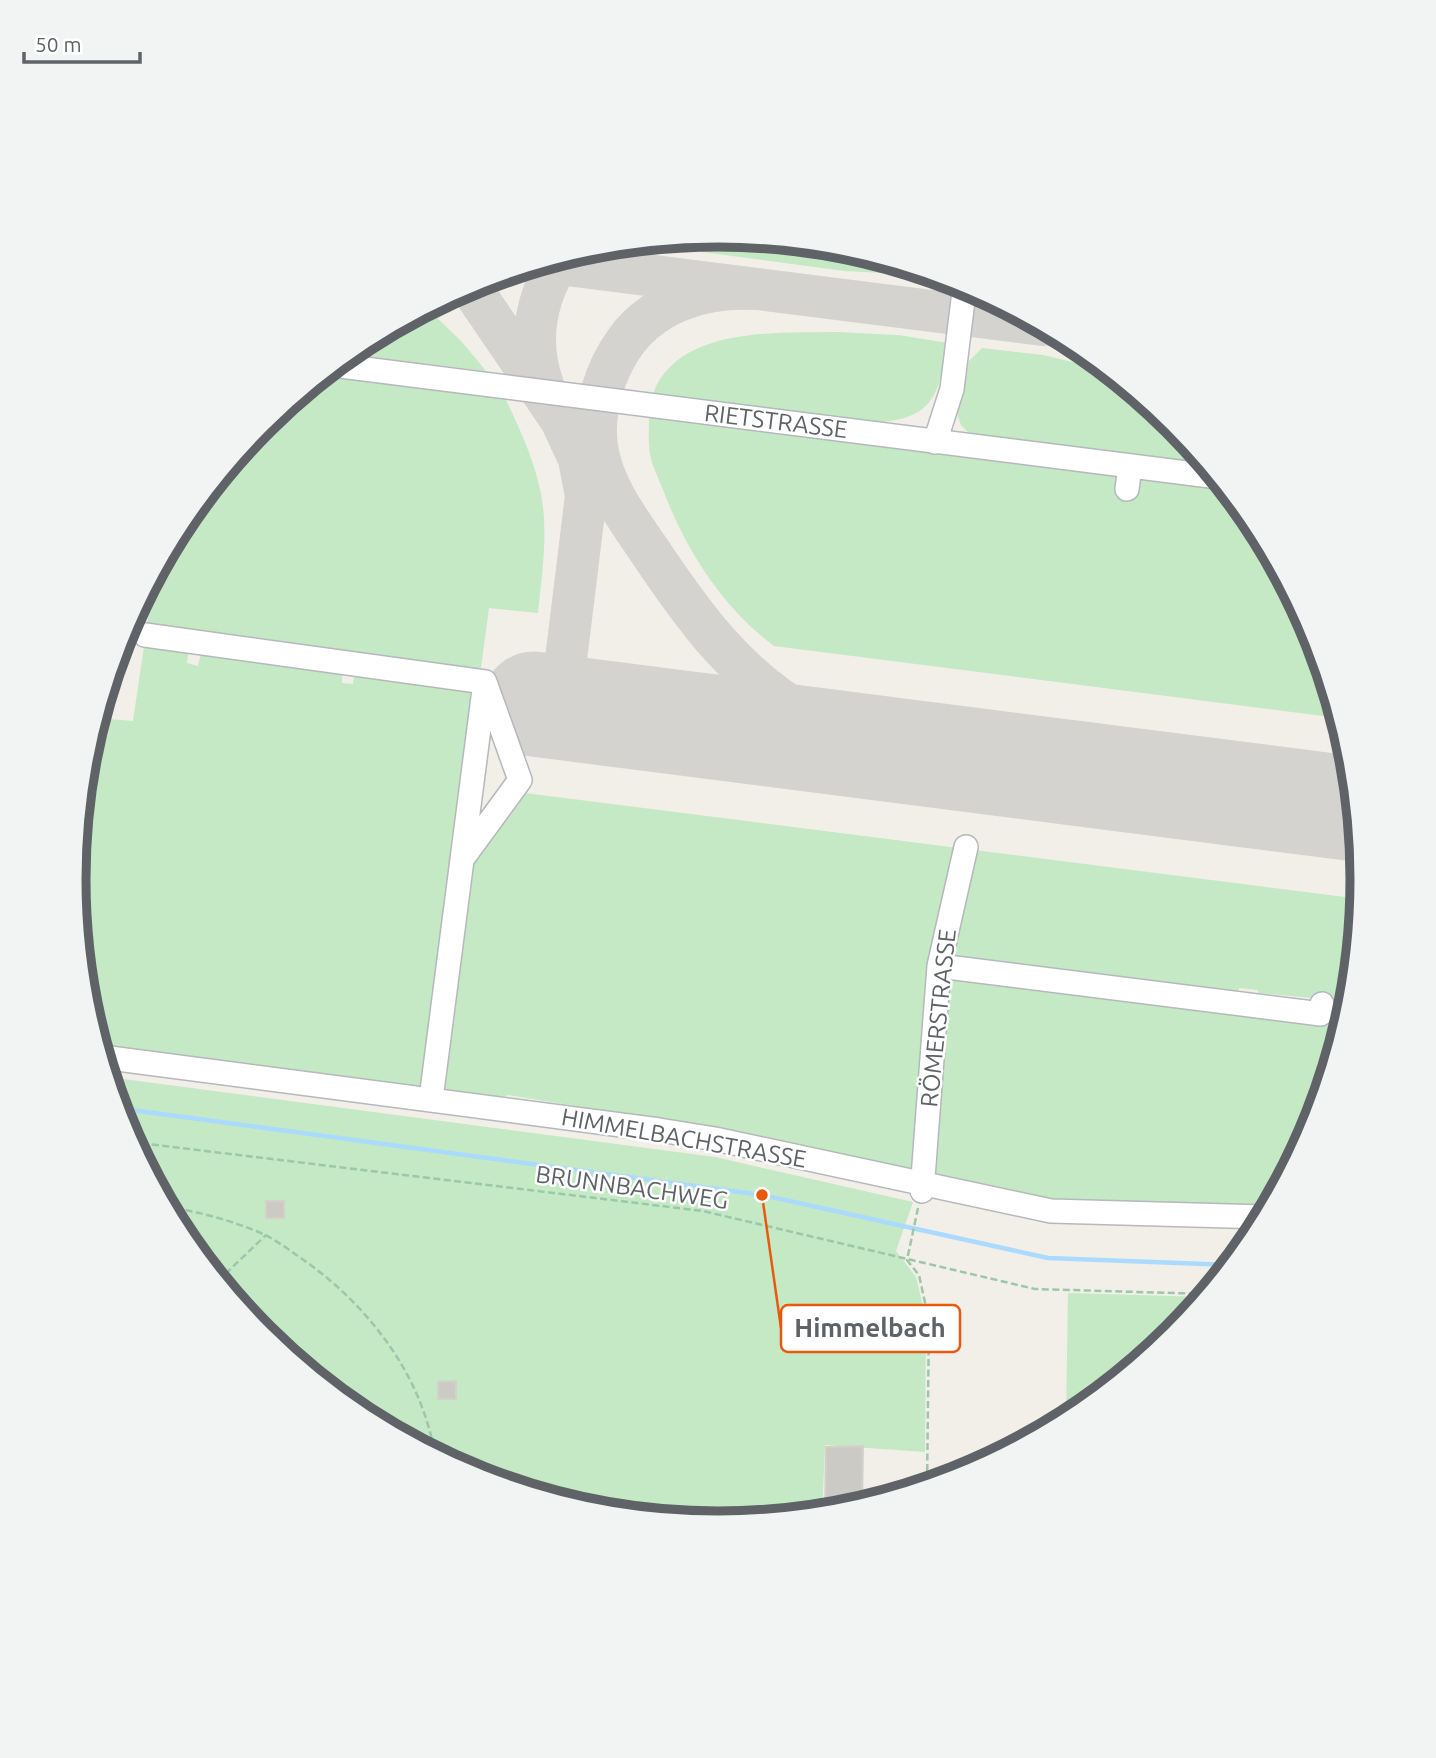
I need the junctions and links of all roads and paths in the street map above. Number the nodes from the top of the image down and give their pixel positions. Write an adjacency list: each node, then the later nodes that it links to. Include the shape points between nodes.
1 (963, 297): 3 (lane, via 952,389)
2 (347, 367): 3 (lane, RIETSTRASSE)
3 (935, 442): 4 (lane, RIETSTRASSE)
4 (1130, 466): 5 (lane, RIETSTRASSE); 6 (lane)
5 (1204, 475)
6 (1127, 489)
7 (145, 635): 8 (lane)
8 (485, 682): 10 (lane); 10 (lane, via 520,780)
9 (966, 847): 11 (lane, RÖMERSTRASSE)
10 (463, 858): 14 (lane)
11 (939, 966): 12 (lane, via 1252,1000 1321,1014); 16 (lane, RÖMERSTRASSE)
12 (1322, 1004)
13 (112, 1058): 14 (lane, HIMMELBACHSTRASSE)
14 (431, 1099): 16 (lane, HIMMELBACHSTRASSE, via 704,1137)
15 (144, 1144): 20 (path, BRUNNBACHWEG, via 703,1211)
16 (921, 1195): 18 (lane, HIMMELBACHSTRASSE, via 1051,1211); 20 (path)
17 (178, 1208): 19 (path, via 212,1214)
18 (1252, 1217)
19 (266, 1235): 21 (path); 23 (path, via 323,1273 372,1320 407,1373)
20 (907, 1260): 22 (path, BRUNNBACHWEG, via 1035,1289); 24 (path, via 919,1275 929,1321)
21 (224, 1274)
22 (1195, 1294)
23 (434, 1444)
24 (927, 1476)

